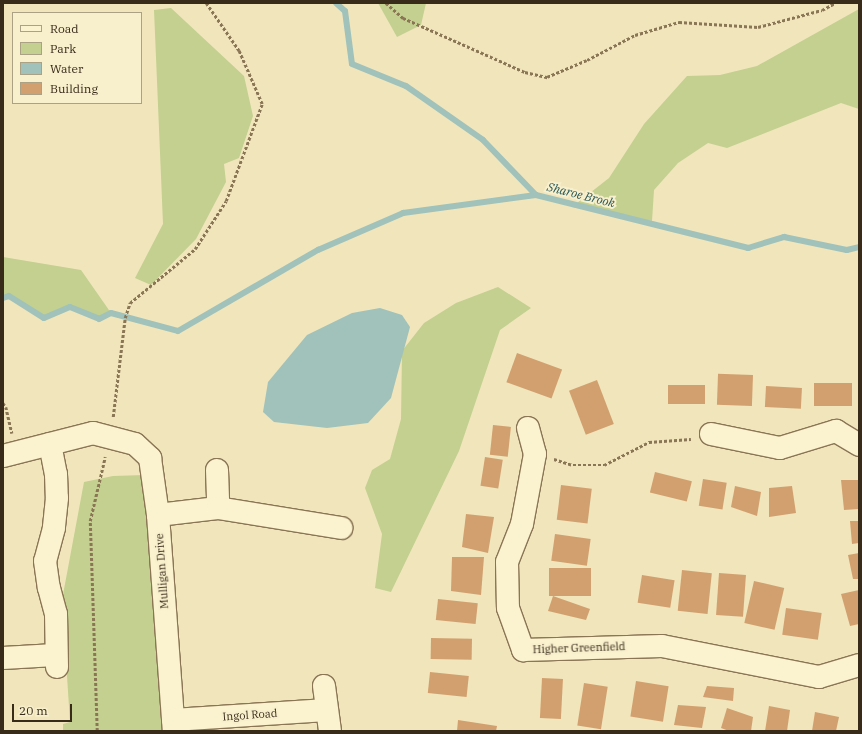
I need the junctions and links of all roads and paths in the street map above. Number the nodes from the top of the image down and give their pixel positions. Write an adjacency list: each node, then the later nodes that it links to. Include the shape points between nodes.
1 (206, 3): 7 (path, via 239,51 262,104 222,207 195,249 130,303 125,318)
2 (386, 3): 3 (path, via 403,18 525,72 547,77 635,35 679,22 758,27 822,10)
3 (836, 3)
4 (3, 403): 10 (path, via 6,407)
5 (528, 428): 11 (street, Higher Greenfield)
6 (710, 434): 9 (street, via 780,448 836,431); 11 (path, via 697,439 650,442 604,465 573,465)
7 (110, 438): 8 (street, Mulligan Drive, via 93,434); 14 (street, Mulligan Drive, via 135,444 150,458); 21 (path, via 90,521)
8 (50, 444): 10 (street, Mulligan Drive); 16 (street, via 56,474 57,498 54,528 45,561 48,588 56,614 56,661)
9 (859, 445)
10 (7, 452)
11 (535, 454): 17 (street, Higher Greenfield, via 522,524 507,562 508,608 523,650 662,646 819,677)
12 (217, 470): 13 (street)
13 (218, 508): 14 (street); 15 (street)
14 (158, 515): 20 (street, Mulligan Drive)
15 (341, 528)
16 (3, 658)
17 (859, 665)
18 (324, 686): 19 (street)
19 (327, 710): 20 (street, Ingol Road); 22 (street)
20 (174, 725)
21 (97, 731)
22 (330, 731)

